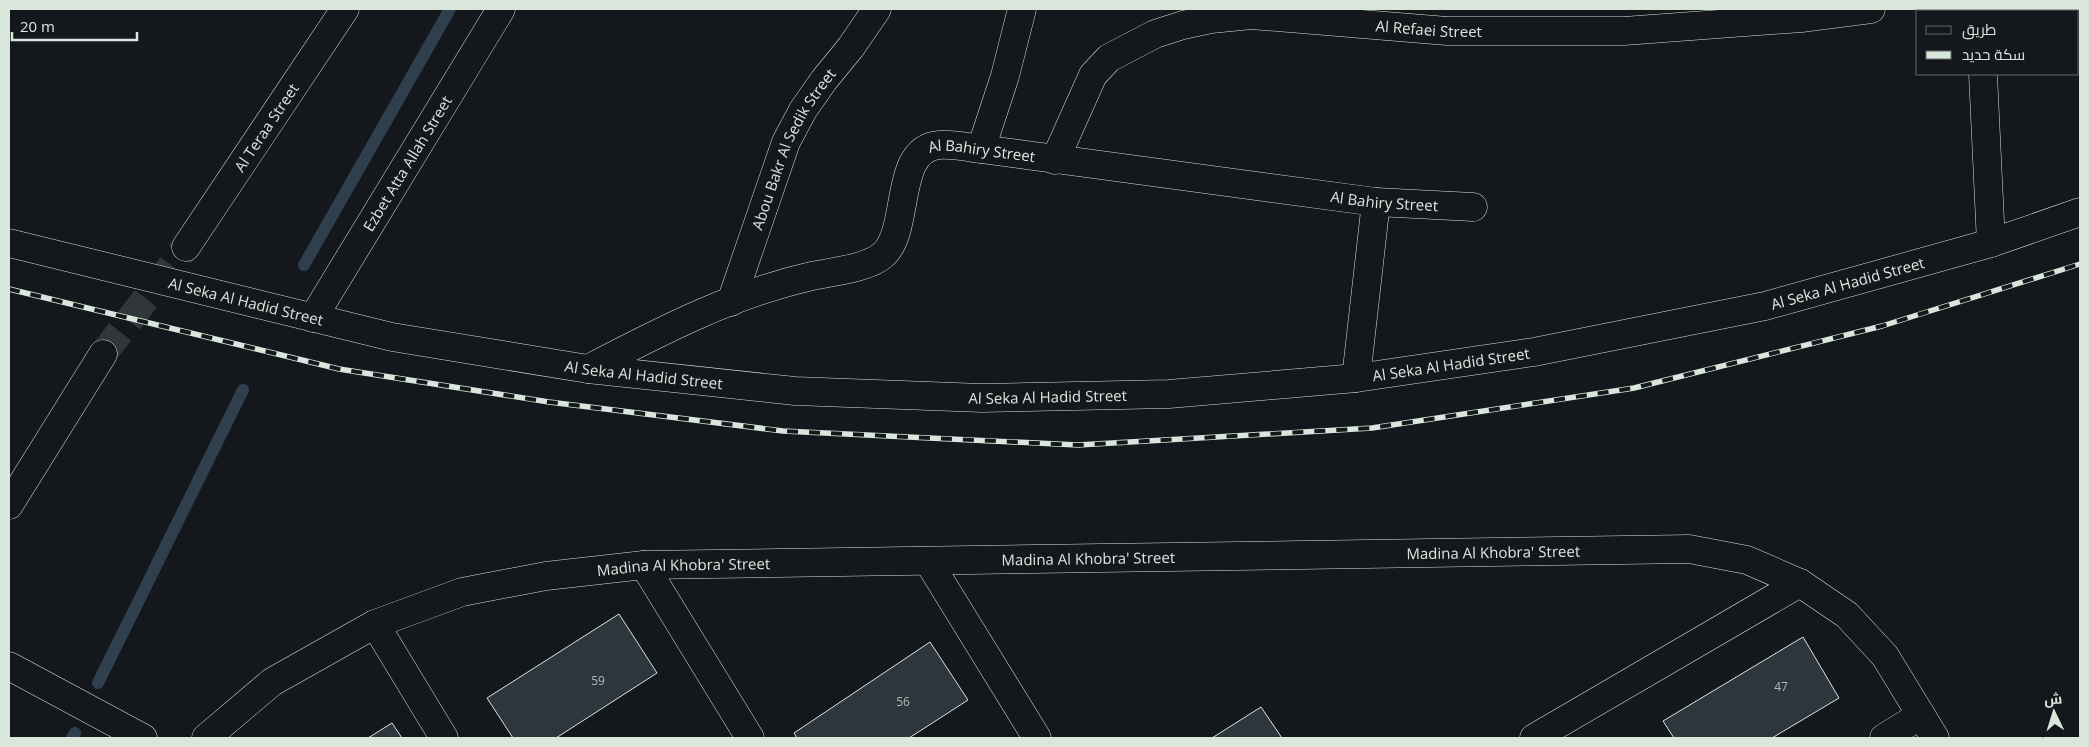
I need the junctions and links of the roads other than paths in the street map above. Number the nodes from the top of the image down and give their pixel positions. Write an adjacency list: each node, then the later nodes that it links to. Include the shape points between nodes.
1 (346, 9): 17 (street, Al Teraa Street)
2 (501, 9): 19 (street, Ezbet Atta Allah Street)
3 (877, 9): 18 (street, Abou Bakr Al Sedik Street, via 803,110 786,142)
4 (1022, 9): 10 (street)
5 (1871, 9): 8 (street, Al Refaei Street, via 1801,18 1624,31)
6 (1251, 12): 7 (street, Al Refaei Street); 8 (street, Al Refaei Street)
7 (1211, 14): 11 (street, Al Refaei Street, via 1156,34 1109,58 1094,75)
8 (1449, 20)
9 (1982, 75): 15 (street)
10 (980, 149): 11 (street, Al Bahiry Street); 18 (street, Al Bahiry Street, via 939,145 922,151 910,167 897,233 884,255 858,266 798,280)
11 (1055, 160): 12 (street, Al Bahiry Street)
12 (1376, 202): 13 (street, Al Bahiry Street); 22 (street)
13 (1473, 207)
14 (2080, 212): 15 (street, Al Seka Al Hadid Street)
15 (1992, 242): 22 (street, Al Seka Al Hadid Street, via 1765,306 1534,352)
16 (9, 243): 19 (street, Al Seka Al Hadid Street)
17 (186, 247)
18 (731, 302): 21 (street, Al Bahiry Street, via 666,328)
19 (313, 318): 21 (street, Al Seka Al Hadid Street, via 392,337)
20 (103, 354): 23 (street)
21 (588, 369): 22 (street, Al Seka Al Hadid Street, via 795,391 982,398 1169,394)
22 (1356, 378)
23 (9, 505)
24 (928, 561): 25 (street, Madina Al Khobra' Street); 26 (street, Madina Al Khobra' Street, via 1689,549 1746,560); 34 (street)
25 (644, 565): 27 (street, Madina Al Khobra' Street, via 546,576 462,592); 33 (street)
26 (1800, 583): 29 (street, Madina Al Khobra' Street, via 1847,615 1885,656); 35 (street)
27 (375, 624): 31 (street, Madina Al Khobra' Street, via 272,682); 32 (street)
28 (9, 666): 30 (street)
29 (1922, 715): 36 (street); 37 (street, Madina Al Khobra' Street)
30 (143, 738)
31 (206, 738)
32 (444, 738)
33 (750, 738)
34 (1037, 738)
35 (1534, 738)
36 (1884, 738)
37 (1936, 738)

